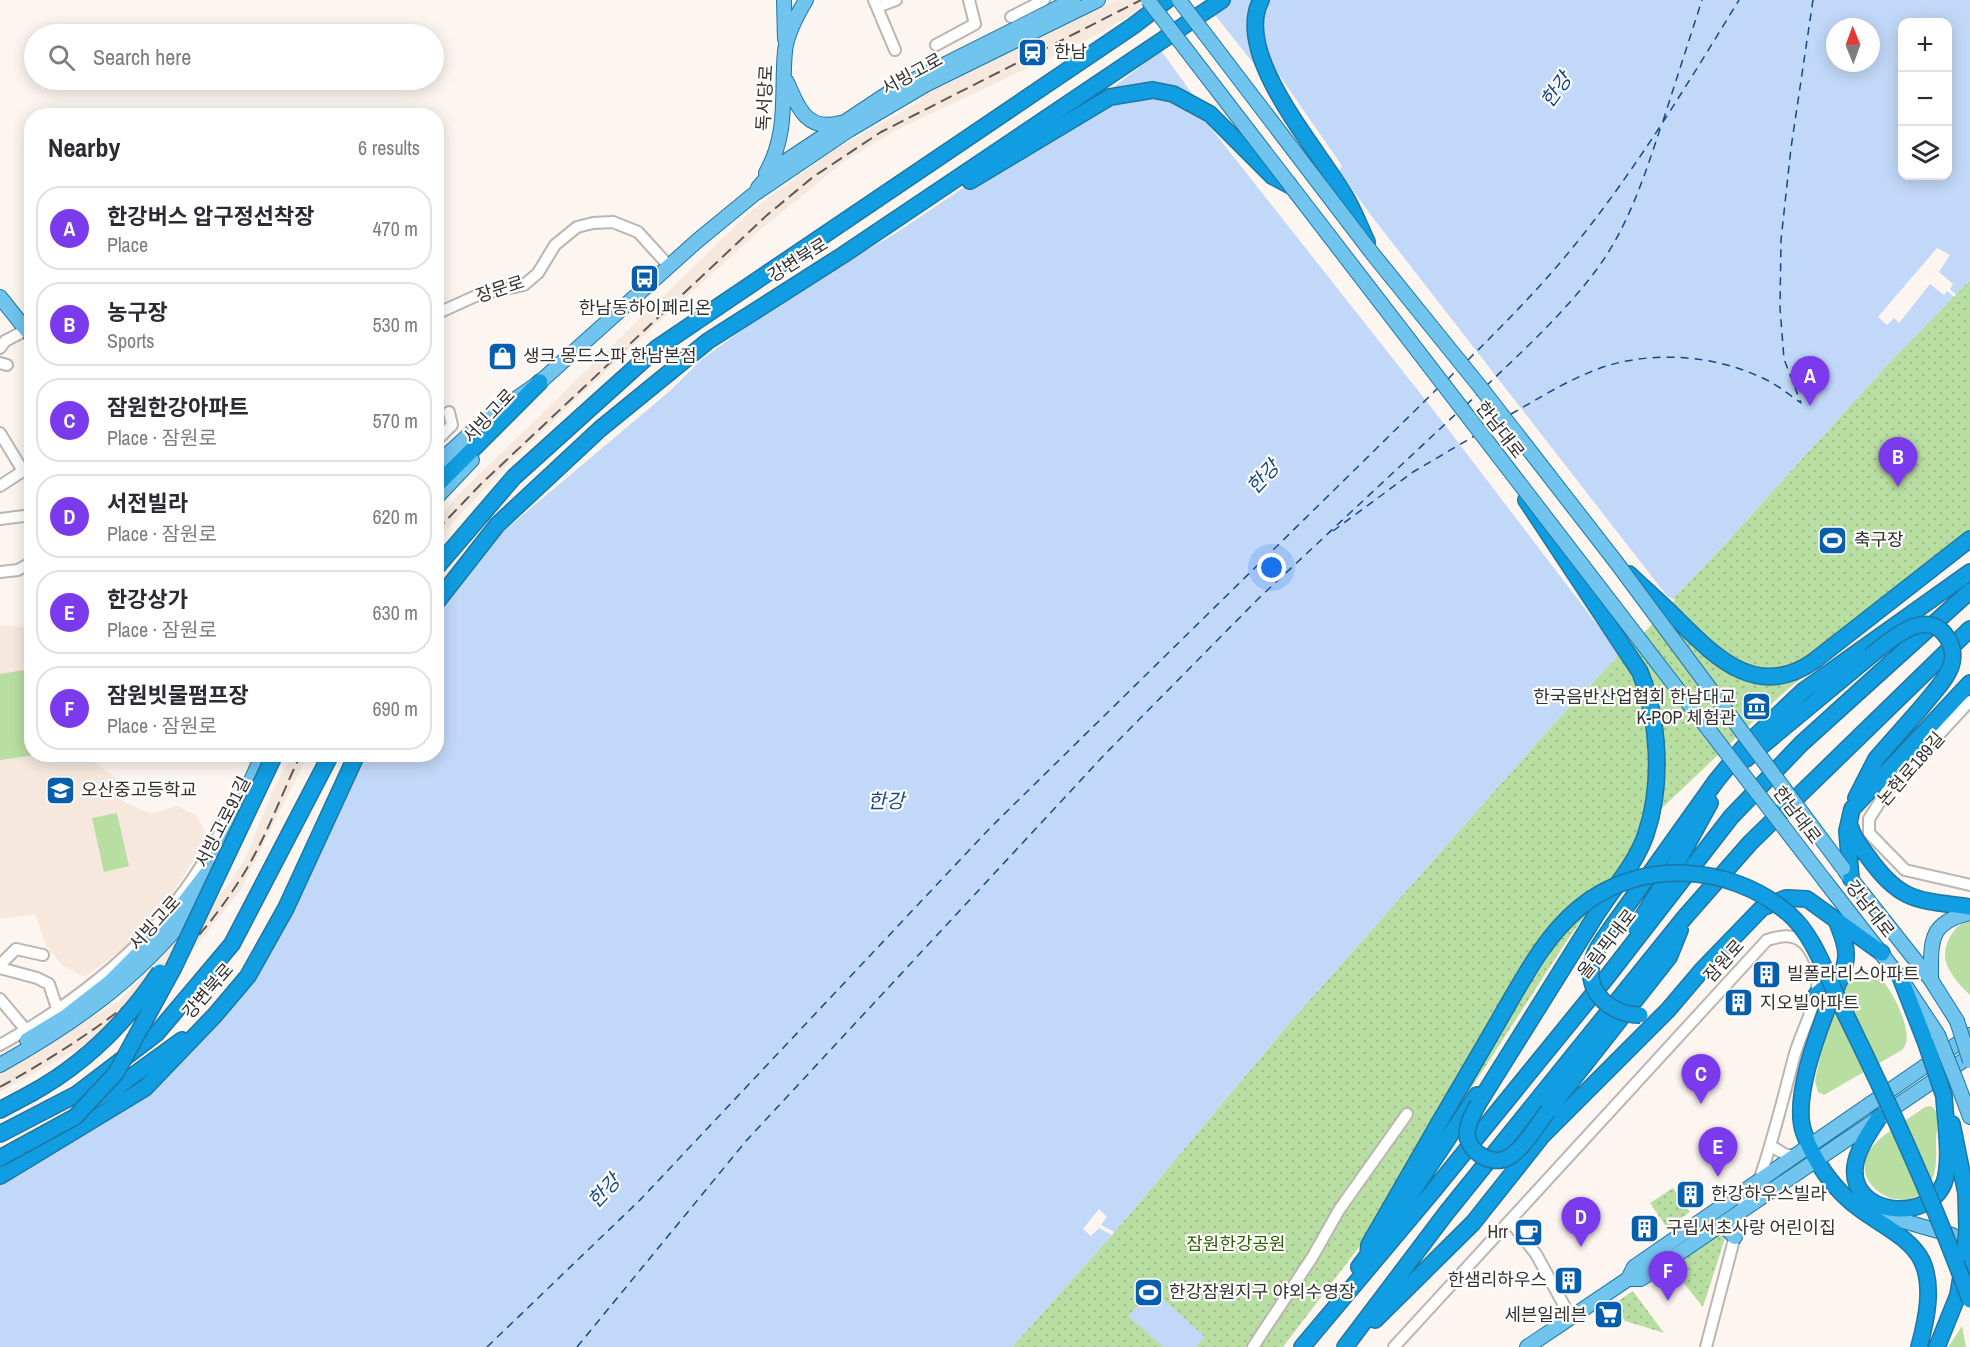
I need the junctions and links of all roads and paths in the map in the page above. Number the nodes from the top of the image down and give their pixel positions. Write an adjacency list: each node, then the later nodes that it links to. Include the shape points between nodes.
1 (784, 0): 16 (main road)
2 (806, 0): 16 (main road, 독서당로, via 795,18)
3 (896, 0): 13 (street)
4 (969, 0): 15 (street, via 975,24)
5 (1044, 0): 14 (street)
6 (1071, 0): 19 (main road, 서빙고로, via 920,75)
7 (1098, 0): 21 (main road, 서빙고로, via 926,85 849,130)
8 (1148, 0): 20 (main road, 한남대로, bridge)
9 (1167, 0): 43 (highway, 강변북로, via 657,348 514,477)
10 (1179, 0): 22 (main road, 한남대로, bridge)
11 (1222, 0): 23 (highway, 강변북로, bridge)
12 (1261, 0): 22 (highway, bridge, via 1255,30 1261,57 1307,142 1345,196)
13 (875, 3): 17 (street)
14 (1011, 17)
15 (936, 45)
16 (785, 50): 18 (main road, 독서당로)
17 (895, 50)
18 (785, 76): 19 (main road, via 797,106 812,122 825,126); 21 (main road, 독서당로, via 778,148)
19 (851, 120): 21 (main road, 서빙고로, via 774,170)
20 (1289, 184): 23 (highway, via 1272,176 1210,114 1188,101 1153,90 1125,93 1095,105); 34 (main road, 한남대로, bridge)
21 (753, 195): 24 (main road, 서빙고로)
22 (1372, 253): 44 (main road, 한남대로, bridge)
23 (843, 255): 49 (highway, 강변북로, via 708,341 600,429 497,525)
24 (669, 267): 26 (street, 장문로, via 638,232 613,222 585,225 555,245 538,273 524,285 480,294); 30 (main road, 서빙고로)
25 (0, 297): 27 (main road)
26 (444, 310)
27 (24, 327)
28 (24, 335): 29 (street, via 5,341)
29 (0, 348)
30 (540, 382): 35 (main road, 서빙고로, via 484,421); 36 (highway); 37 (highway); 39 (main road, 서빙고로, via 522,409)
31 (449, 412): 32 (street, via 452,425)
32 (444, 433)
33 (2, 439): 38 (street, via 22,471)
34 (1495, 453): 62 (main road, 한남대로, bridge); 68 (highway, bridge, via 1616,635 1646,687 1653,724 1655,784 1651,820 1636,858)
35 (444, 458)
36 (444, 470)
37 (444, 478)
38 (0, 485)
39 (444, 490)
40 (24, 516): 41 (street)
41 (0, 519)
42 (1970, 539): 44 (highway, bridge, via 1804,668 1771,675 1749,673 1722,662)
43 (444, 559)
44 (1616, 562): 61 (main road, 한남대로, bridge)
45 (24, 567): 46 (street)
46 (0, 572)
47 (1970, 572): 72 (highway, bridge, via 1803,691 1743,748 1614,924 1594,956 1591,972 1594,990 1605,1004 1614,1010 1640,1015 1657,1010)
48 (1970, 591): 74 (highway, 올림픽대로, via 1802,744 1731,817)
49 (444, 593)
50 (1970, 629): 66 (highway, via 1750,843)
51 (1970, 683): 60 (highway)
52 (1970, 701): 63 (street, 논현로189길, via 1886,792 1869,819 1869,833 1905,870)
53 (255, 762): 79 (street, 서빙고로91길, via 217,840 178,898 143,941)
54 (255, 762): 85 (main road, 서빙고로, via 213,865 166,926 101,989 65,1017)
55 (255, 762): 89 (highway, bridge, via 187,928 147,992 92,1054 54,1081)
56 (271, 762): 97 (highway, bridge, via 174,967 116,1072 75,1117)
57 (279, 762): 87 (main road, 서빙고로, via 240,843 189,915 130,978 88,1011)
58 (327, 762): 93 (highway, 강변북로, bridge, via 232,944 157,1033 77,1094)
59 (353, 762): 80 (highway, 강변북로, via 286,908 248,976)
60 (1850, 813): 61 (highway); 64 (highway, via 1851,831 1885,881 1896,890 1919,899); 74 (highway, bridge, via 1876,759 1952,665 1952,649 1943,633 1929,626 1912,626 1870,656 1749,756 1714,795)
61 (1847, 874): 76 (main road, 강남대로)
62 (1825, 881): 69 (main road, 강남대로)
63 (1970, 885)
64 (1970, 907)
65 (1970, 913): 76 (main road, via 1951,917 1938,928 1931,954)
66 (1685, 917): 68 (highway, bridge, via 1670,957 1548,1111 1509,1157 1496,1161 1483,1157 1474,1151 1467,1136 1469,1122); 114 (highway, via 1447,1212)
67 (1837, 922): 69 (highway); 72 (highway, via 1815,902 1786,898 1762,908); 73 (highway, via 1846,957)
68 (1581, 940): 107 (highway)
69 (1882, 953): 75 (main road, 강남대로)
70 (44, 955): 71 (street, via 16,949)
71 (0, 967): 79 (street, via 49,984)
72 (1702, 970): 114 (highway, via 1668,1010 1542,1136 1473,1223)
73 (1843, 972): 77 (highway); 96 (highway, via 1810,1062 1802,1102)
74 (1607, 977): 110 (highway, 올림픽대로)
75 (1901, 979): 88 (highway, bridge); 92 (main road, 강남대로, bridge, via 1938,1035)
76 (1931, 980): 81 (main road, 강남대로)
77 (1816, 995): 94 (street, 잠원로, via 1794,1057); 103 (street, 잠원로, via 1818,968 1806,944 1784,935 1767,940)
78 (0, 999): 82 (street)
79 (58, 1011): 82 (street, 서빙고로91길)
80 (215, 1015): 95 (highway, bridge, via 113,1090); 99 (highway, 강변북로, via 145,1088)
81 (1957, 1021): 83 (main road, bridge); 86 (main road, 강남대로, bridge)
82 (26, 1030): 84 (street, 서빙고로91길)
83 (1970, 1036): 96 (main road)
84 (0, 1045)
85 (0, 1055)
86 (1967, 1059): 91 (main road)
87 (0, 1065)
88 (1944, 1095): 91 (highway, via 1944,1183 1932,1201 1920,1206 1887,1209 1868,1197 1857,1181 1857,1159); 106 (highway, bridge, via 1962,1171)
89 (0, 1110)
90 (1407, 1114): 112 (street, via 1339,1210)
91 (1879, 1117): 98 (main road)
92 (1970, 1117)
93 (1, 1133)
94 (1771, 1146): 96 (street, via 1786,1155); 100 (street, 잠원로)
95 (0, 1150)
96 (1803, 1151): 98 (highway); 100 (main road)
97 (0, 1158)
98 (1818, 1161): 101 (highway, via 1823,1172); 102 (main road)
99 (0, 1176)
100 (1753, 1186): 102 (street, 잠원로); 108 (main road, via 1634,1267)
101 (1857, 1208): 106 (main road, via 1952,1235); 118 (highway, via 1907,1243 1922,1261 1927,1280 1927,1309)
102 (1742, 1210): 104 (main road); 105 (street, 잠원로)
103 (1510, 1221): 111 (street, via 1536,1254); 115 (street, 잠원로)
104 (1722, 1224): 105 (main road); 108 (main road, via 1641,1280)
105 (1735, 1237): 117 (street, 잠원로)
106 (1968, 1249): 119 (highway, via 1958,1295)
107 (1368, 1255): 109 (highway, bridge, via 1369,1245 1546,941 1578,908 1624,881 1699,873 1723,878 1788,913 1813,945 1881,1086); 110 (highway)
108 (1628, 1279): 111 (main road)
109 (1970, 1300)
110 (1338, 1304): 113 (highway, 올림픽대로)
111 (1571, 1318): 116 (main road)
112 (1253, 1347)
113 (1302, 1347)
114 (1346, 1347)
115 (1395, 1347)
116 (1527, 1347)
117 (1706, 1347)
118 (1919, 1347)
119 (1937, 1347)

